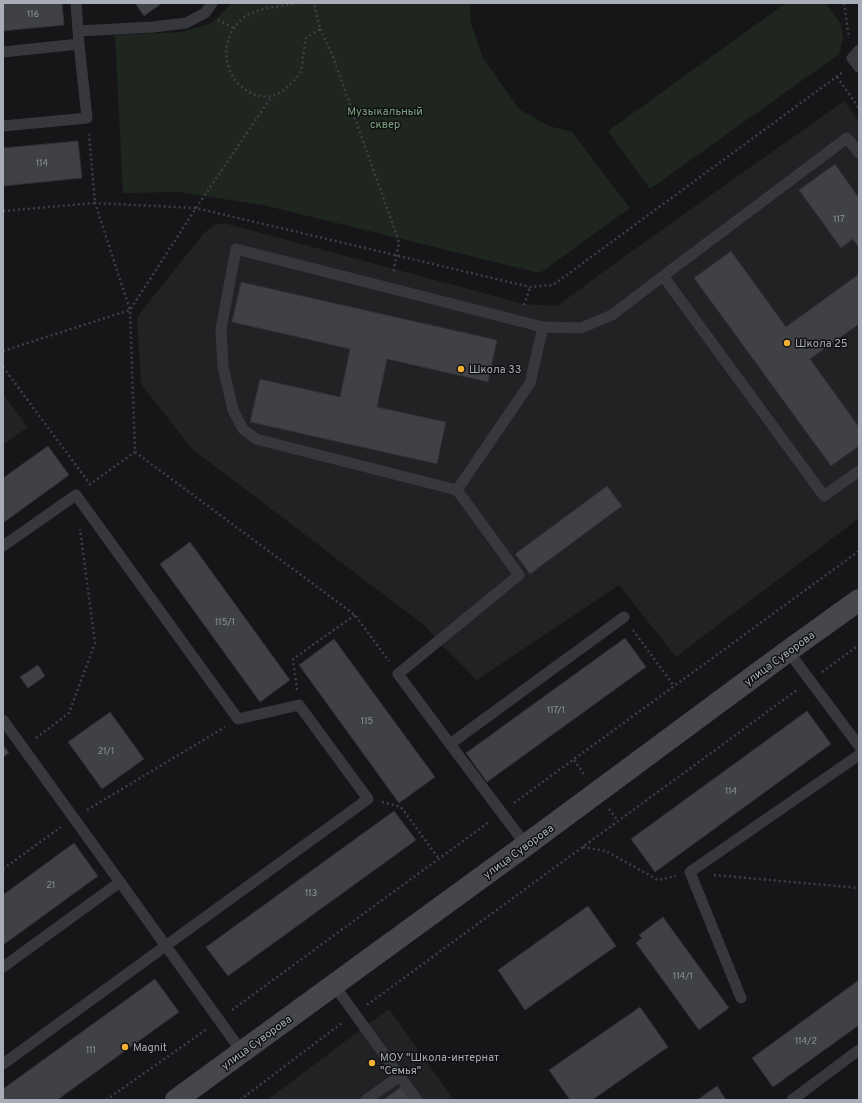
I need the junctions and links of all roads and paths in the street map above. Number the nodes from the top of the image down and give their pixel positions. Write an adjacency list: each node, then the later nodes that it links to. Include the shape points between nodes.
1 (76, 3): 6 (lane)
2 (212, 3): 6 (lane, via 205,12 186,23)
3 (298, 3): 11 (path, via 255,11 233,28 227,41 228,69 235,81 246,91 258,96)
4 (314, 3): 5 (path)
5 (320, 29): 11 (path, via 306,38 301,70 293,82); 19 (path, via 332,54 399,242)
6 (78, 31): 7 (lane)
7 (79, 44): 9 (lane); 13 (lane)
8 (859, 50): 10 (lane, via 852,58)
9 (3, 52)
10 (859, 67)
11 (272, 96): 17 (path)
12 (859, 108): 19 (path, via 837,77 553,285 530,287)
13 (87, 118): 14 (lane); 16 (path)
14 (3, 126)
15 (859, 153): 20 (lane, via 847,138)
16 (95, 203): 17 (path); 18 (path); 22 (path)
17 (196, 208): 19 (path); 22 (path)
18 (3, 211)
19 (396, 255): 21 (path)
20 (662, 276): 23 (lane, via 612,315 581,328); 27 (lane, via 824,496)
21 (389, 288): 23 (lane); 29 (lane, via 236,249 220,329 223,367 232,410 243,429 256,439)
22 (130, 310): 24 (path); 26 (path)
23 (543, 326): 29 (lane, via 530,383)
24 (3, 351)
25 (3, 367): 28 (path)
26 (135, 452): 28 (path); 34 (path)
27 (859, 471)
28 (90, 484): 30 (path)
29 (457, 490): 38 (lane, via 519,575)
30 (76, 495): 31 (lane); 42 (lane); 46 (path, via 95,643 69,713)
31 (3, 546)
32 (859, 551): 40 (path)
33 (859, 600): 37 (main road, улица Суворова)
34 (355, 614): 38 (path); 41 (path, via 293,659)
35 (624, 617): 40 (path); 44 (lane)
36 (859, 645): 39 (path)
37 (788, 651): 39 (lane); 51 (main road, улица Суворова)
38 (398, 674): 44 (lane)
39 (810, 680): 45 (lane); 59 (path)
40 (674, 686): 49 (path)
41 (299, 705): 42 (lane); 48 (lane)
42 (238, 719): 50 (path)
43 (3, 720): 46 (lane)
44 (450, 744): 49 (lane)
45 (859, 746)
46 (22, 748): 50 (lane)
47 (859, 755): 58 (lane, via 690,872)
48 (368, 799): 52 (path, via 401,807); 55 (lane)
49 (502, 812): 51 (lane); 52 (path)
50 (74, 818): 53 (path); 54 (lane)
51 (526, 845): 57 (main road, улица Суворова)
52 (439, 859): 60 (path)
53 (3, 869)
54 (120, 882): 55 (lane); 56 (lane)
55 (166, 946): 60 (lane); 63 (lane)
56 (3, 967)
57 (334, 986): 59 (lane); 62 (main road, улица Суворова)
58 (741, 998)
59 (354, 1014): 64 (lane); 67 (path)
60 (219, 1020): 62 (lane); 65 (path)
61 (859, 1050): 70 (lane)
62 (242, 1052): 66 (main road, улица Суворова)
63 (3, 1064)
64 (400, 1076): 68 (lane); 69 (lane)
65 (106, 1100)
66 (176, 1100)
67 (240, 1100)
68 (366, 1100)
69 (417, 1100)
70 (792, 1100)

